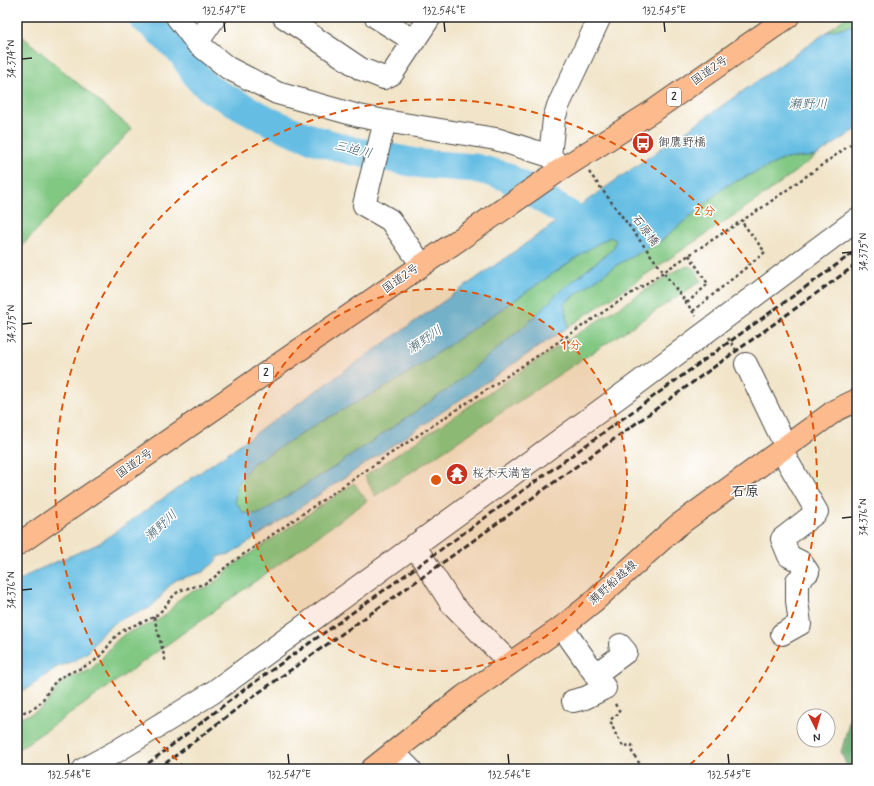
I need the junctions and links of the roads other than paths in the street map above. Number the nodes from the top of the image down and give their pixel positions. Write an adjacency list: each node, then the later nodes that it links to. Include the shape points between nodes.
1 (177, 17): 9 (street)
2 (215, 17): 9 (street)
3 (284, 17): 8 (street, via 362,70 384,78 392,74)
4 (376, 17): 8 (street)
5 (430, 17): 8 (street)
6 (600, 17): 11 (street, via 554,119)
7 (788, 17): 11 (main road, 国道2号 / 2, via 656,109)
8 (414, 41)
9 (197, 43): 10 (street, via 228,68 277,93 359,116)
10 (384, 126): 11 (street, via 496,139); 13 (street, via 364,205 390,220)
11 (556, 165): 13 (main road, 国道2号 / 2, via 515,201)
12 (857, 219): 18 (street, via 641,382)
13 (422, 265): 17 (main road, 国道2号 / 2)
14 (746, 364): 16 (street)
15 (857, 400): 16 (main road, 瀬野船越線, via 836,410)
16 (784, 448): 19 (main road, 瀬野船越線, via 677,526); 20 (street, via 817,512 782,539 789,556 801,562 808,572 797,581 800,624)
17 (17, 545)
18 (414, 545): 22 (street, via 451,603); 26 (street, via 212,693)
19 (562, 627): 22 (main road, 瀬野船越線); 23 (street)
20 (782, 634)
21 (620, 645): 23 (street, via 626,652)
22 (510, 663): 25 (main road, 瀬野船越線, via 437,716)
23 (600, 681): 24 (street, via 585,698)
24 (573, 701)
25 (394, 752): 27 (main road, 瀬野船越線); 28 (street)
26 (84, 769)
27 (372, 769)
28 (410, 769)

